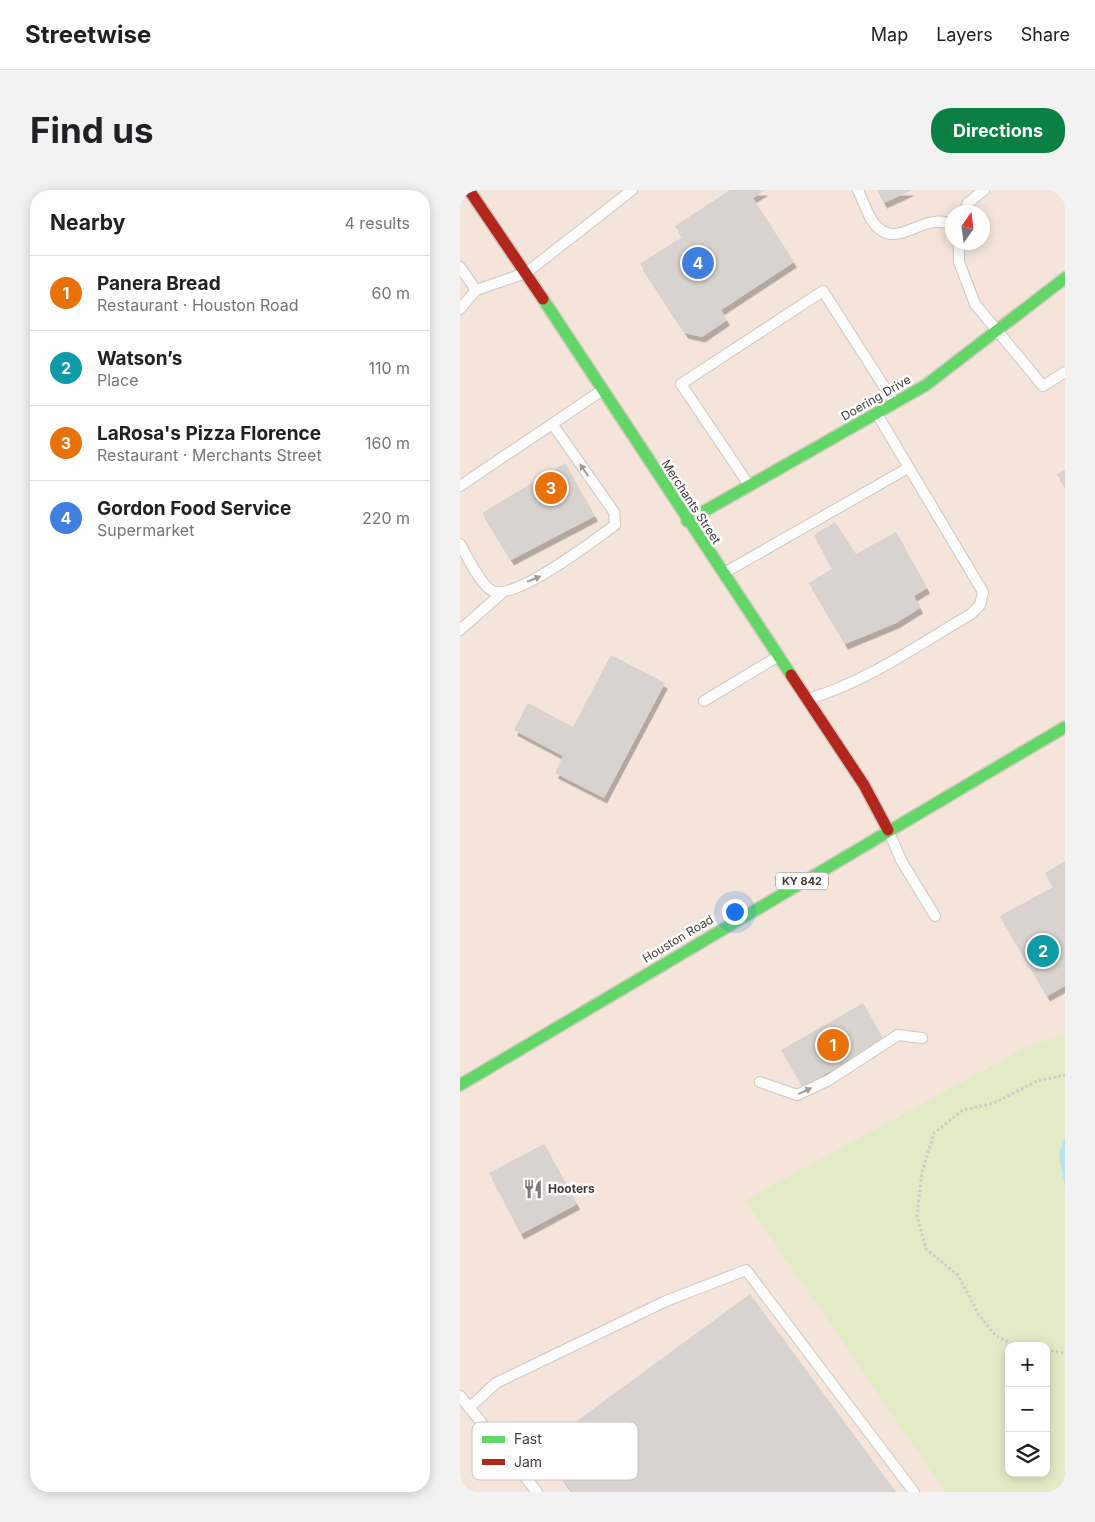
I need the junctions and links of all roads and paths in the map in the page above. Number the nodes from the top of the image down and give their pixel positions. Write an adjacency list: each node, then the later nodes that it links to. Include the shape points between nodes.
1 (469, 190): 9 (street, Merchants Street)
2 (632, 190): 9 (lane)
3 (858, 190): 6 (lane, via 872,220 885,232 899,235 929,221)
4 (984, 190): 5 (lane)
5 (967, 205)
6 (945, 221)
7 (959, 250): 13 (lane, via 959,262 975,304)
8 (460, 268): 11 (lane)
9 (526, 273): 11 (lane); 15 (street, Merchants Street)
10 (1065, 278): 13 (street, Doering Drive)
11 (476, 290): 12 (lane)
12 (460, 309)
13 (999, 331): 14 (lane, via 1043,386); 16 (street, Doering Drive, via 946,372)
14 (1065, 372)
15 (602, 390): 18 (lane); 22 (street, Merchants Street)
16 (895, 403): 17 (street, Doering Drive); 21 (lane, via 823,291 681,384)
17 (876, 414): 19 (lane); 21 (street, Doering Drive)
18 (553, 425): 20 (lane); 26 (lane, one-way to 18, via 541,577 615,525 614,512)
19 (908, 468): 25 (lane); 29 (lane, via 983,592 980,605 971,614 868,674)
20 (460, 486)
21 (750, 486): 22 (street, Doering Drive)
22 (687, 521): 25 (street, Merchants Street)
23 (460, 544): 24 (lane)
24 (464, 560): 26 (lane, via 491,590)
25 (723, 574): 28 (street, Merchants Street)
26 (502, 593): 27 (lane)
27 (460, 630)
28 (778, 656): 29 (street, Merchants Street); 30 (lane)
29 (807, 700): 32 (street, Merchants Street, via 864,785)
30 (704, 701)
31 (1065, 727): 32 (street, Houston Road / KY 842)
32 (888, 830): 33 (lane, via 901,860); 37 (street, Houston Road / KY 842)
33 (935, 916)
34 (922, 1038): 36 (lane, one-way to 34, via 797,1094 829,1080 898,1035)
35 (1065, 1075): 38 (path, via 1037,1081 994,1103 963,1110 934,1132 922,1172 917,1216 926,1249 958,1275 979,1315 996,1336)
36 (760, 1082)
37 (460, 1085)
38 (1009, 1342)
39 (1050, 1351): 40 (path)
40 (1065, 1353)
41 (460, 1396): 42 (lane)
42 (469, 1408): 43 (lane); 46 (lane, via 496,1383 666,1301 746,1270)
43 (480, 1422)
44 (527, 1480): 45 (lane)
45 (537, 1492)
46 (914, 1492)

